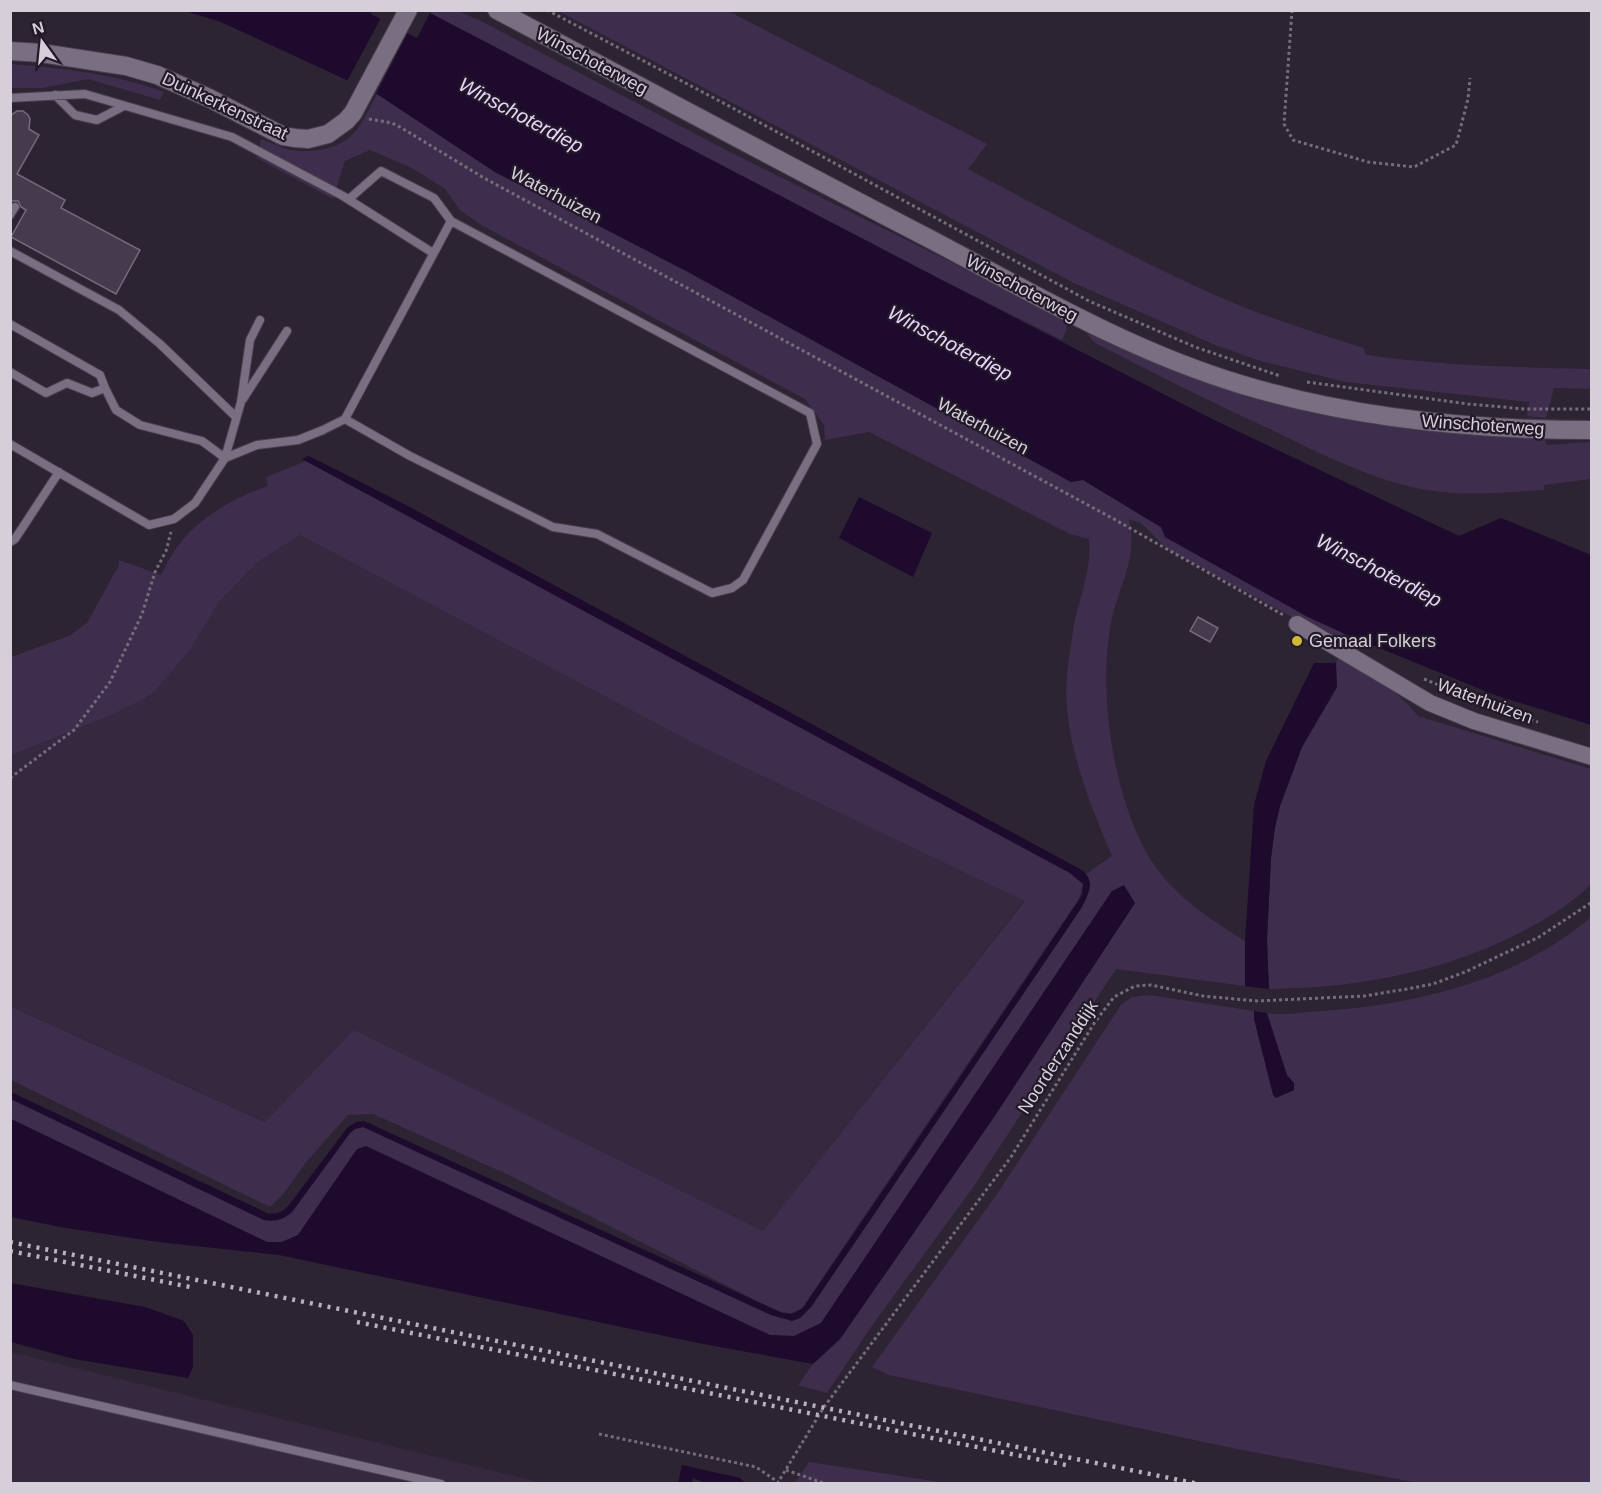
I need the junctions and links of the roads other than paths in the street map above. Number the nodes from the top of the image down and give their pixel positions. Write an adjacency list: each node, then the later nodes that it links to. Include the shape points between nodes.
1 (408, 10): 3 (main road, Duinkerkenstraat, via 359,112 328,134 308,139 283,136 157,75 126,66)
2 (497, 10): 19 (main road, Winschoterweg, via 1081,319 1184,364 1244,385 1346,410 1484,427)
3 (10, 51)
4 (56, 95): 5 (lane); 6 (lane, via 85,94); 6 (lane, via 75,116 97,120)
5 (10, 98)
6 (124, 106): 7 (lane, via 232,137)
7 (349, 199): 8 (lane, via 381,171 434,198); 10 (lane)
8 (451, 221): 10 (lane); 18 (lane, via 810,413 817,444 743,580 732,588 712,593 597,534 553,527 410,456)
9 (10, 251): 17 (lane, via 119,310)
10 (433, 253): 18 (lane)
11 (260, 320): 16 (lane, via 250,340)
12 (10, 324): 15 (lane, via 100,375)
13 (287, 331): 16 (lane)
14 (10, 372): 15 (lane, via 46,393 67,383 92,393)
15 (105, 388): 21 (lane, via 116,410 140,425 202,441)
16 (241, 402): 17 (lane)
17 (236, 417): 21 (lane)
18 (345, 418): 21 (lane, via 298,440 257,445)
19 (1592, 430)
20 (10, 444): 22 (lane)
21 (225, 458): 22 (lane, via 195,503 174,519 149,525)
22 (59, 472): 23 (lane)
23 (10, 542)
24 (1297, 624): 25 (street, Waterhuizen, via 1430,703 1474,721)
25 (1592, 757)
26 (10, 1385): 27 (lane)
27 (441, 1484)

